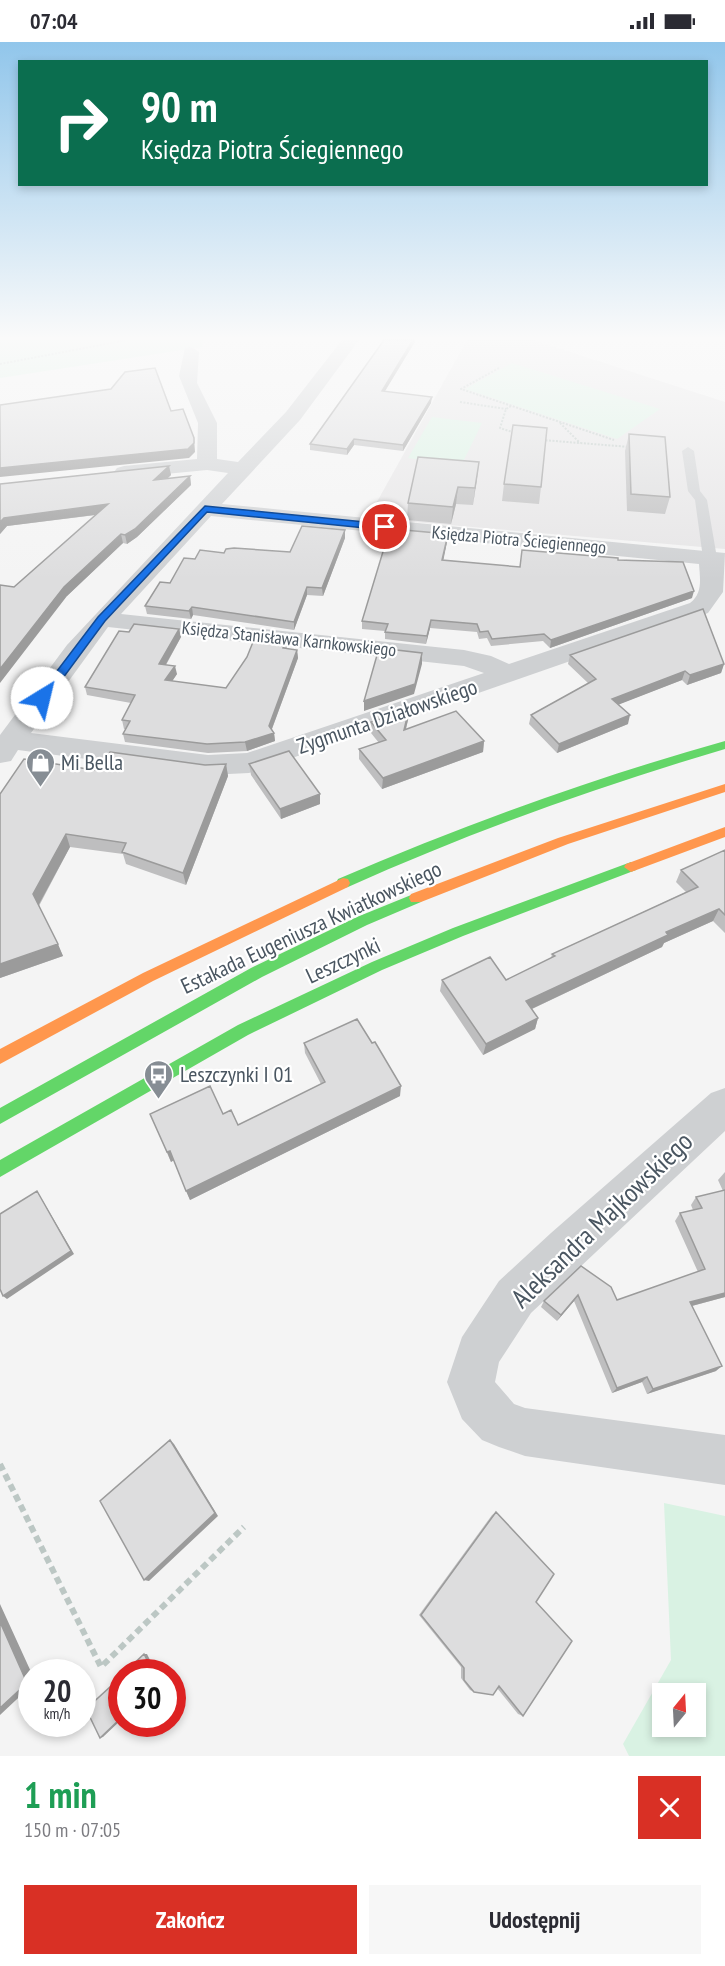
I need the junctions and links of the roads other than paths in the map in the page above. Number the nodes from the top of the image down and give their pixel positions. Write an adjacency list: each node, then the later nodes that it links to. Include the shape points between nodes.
1 (206, 420): 4 (street)
2 (289, 420): 5 (street)
3 (688, 451): 8 (lane, via 694,491 701,500)
4 (207, 464): 5 (street); 6 (street)
5 (245, 469): 7 (street)
6 (105, 474)
7 (205, 509): 8 (street, Księdza Piotra Ściegiennego); 9 (street)
8 (717, 559): 10 (street, Zygmunta Działowskiego, via 712,596 699,608)
9 (102, 619): 10 (street, Księdza Stanisława Karnkowskiego, via 464,658); 13 (street)
10 (509, 674): 13 (street, Zygmunta Działowskiego, via 249,763 228,766)
11 (725, 729): 14 (main road)
12 (725, 745): 14 (main road, Estakada Eugeniusza Kwiatkowskiego)
13 (6, 748)
14 (612, 778): 17 (main road, Estakada Eugeniusza Kwiatkowskiego, via 436,843 252,925)
15 (725, 788): 19 (main road, Estakada Eugeniusza Kwiatkowskiego, via 583,832 403,902 184,1011)
16 (725, 832): 20 (main road, Leszczynki, via 377,966 243,1030)
17 (0, 1057)
18 (725, 1106): 21 (street, Aleksandra Majkowskiego, via 515,1297 478,1353 471,1382 479,1402 499,1423 525,1432)
19 (0, 1116)
20 (0, 1169)
21 (725, 1460)

